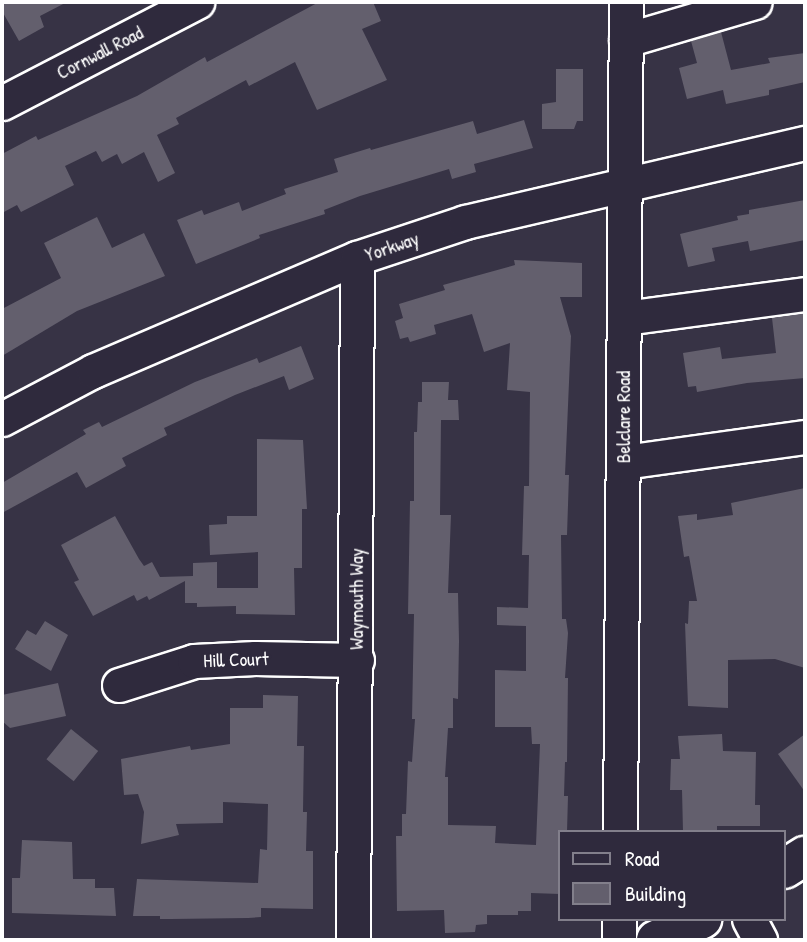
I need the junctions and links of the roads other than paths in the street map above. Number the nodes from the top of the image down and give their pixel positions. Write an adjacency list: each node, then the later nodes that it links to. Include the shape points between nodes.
1 (197, 2): 5 (street, Cornwall Road)
2 (626, 2): 4 (street, Belclare Road)
3 (755, 2): 4 (street)
4 (626, 40): 7 (street, Belclare Road)
5 (2, 103)
6 (805, 143): 7 (street, Yorkway)
7 (627, 182): 8 (street, Yorkway, via 466,222); 10 (street, Belclare Road)
8 (357, 258): 11 (street, Yorkway, via 93,371); 14 (street, Waymouth Way)
9 (805, 294): 10 (street)
10 (625, 318): 13 (street, Belclare Road)
11 (2, 419)
12 (805, 437): 13 (street)
13 (624, 462): 16 (street, Belclare Road)
14 (357, 660): 15 (street, Hill Court, via 194,662); 22 (street, Waymouth Way)
15 (119, 685)
16 (620, 830)
17 (805, 856): 18 (main road)
18 (786, 868)
19 (619, 921): 23 (street)
20 (698, 921): 24 (main road)
21 (750, 921): 25 (street)
22 (353, 940)
23 (619, 940)
24 (656, 940)
25 (760, 940)

